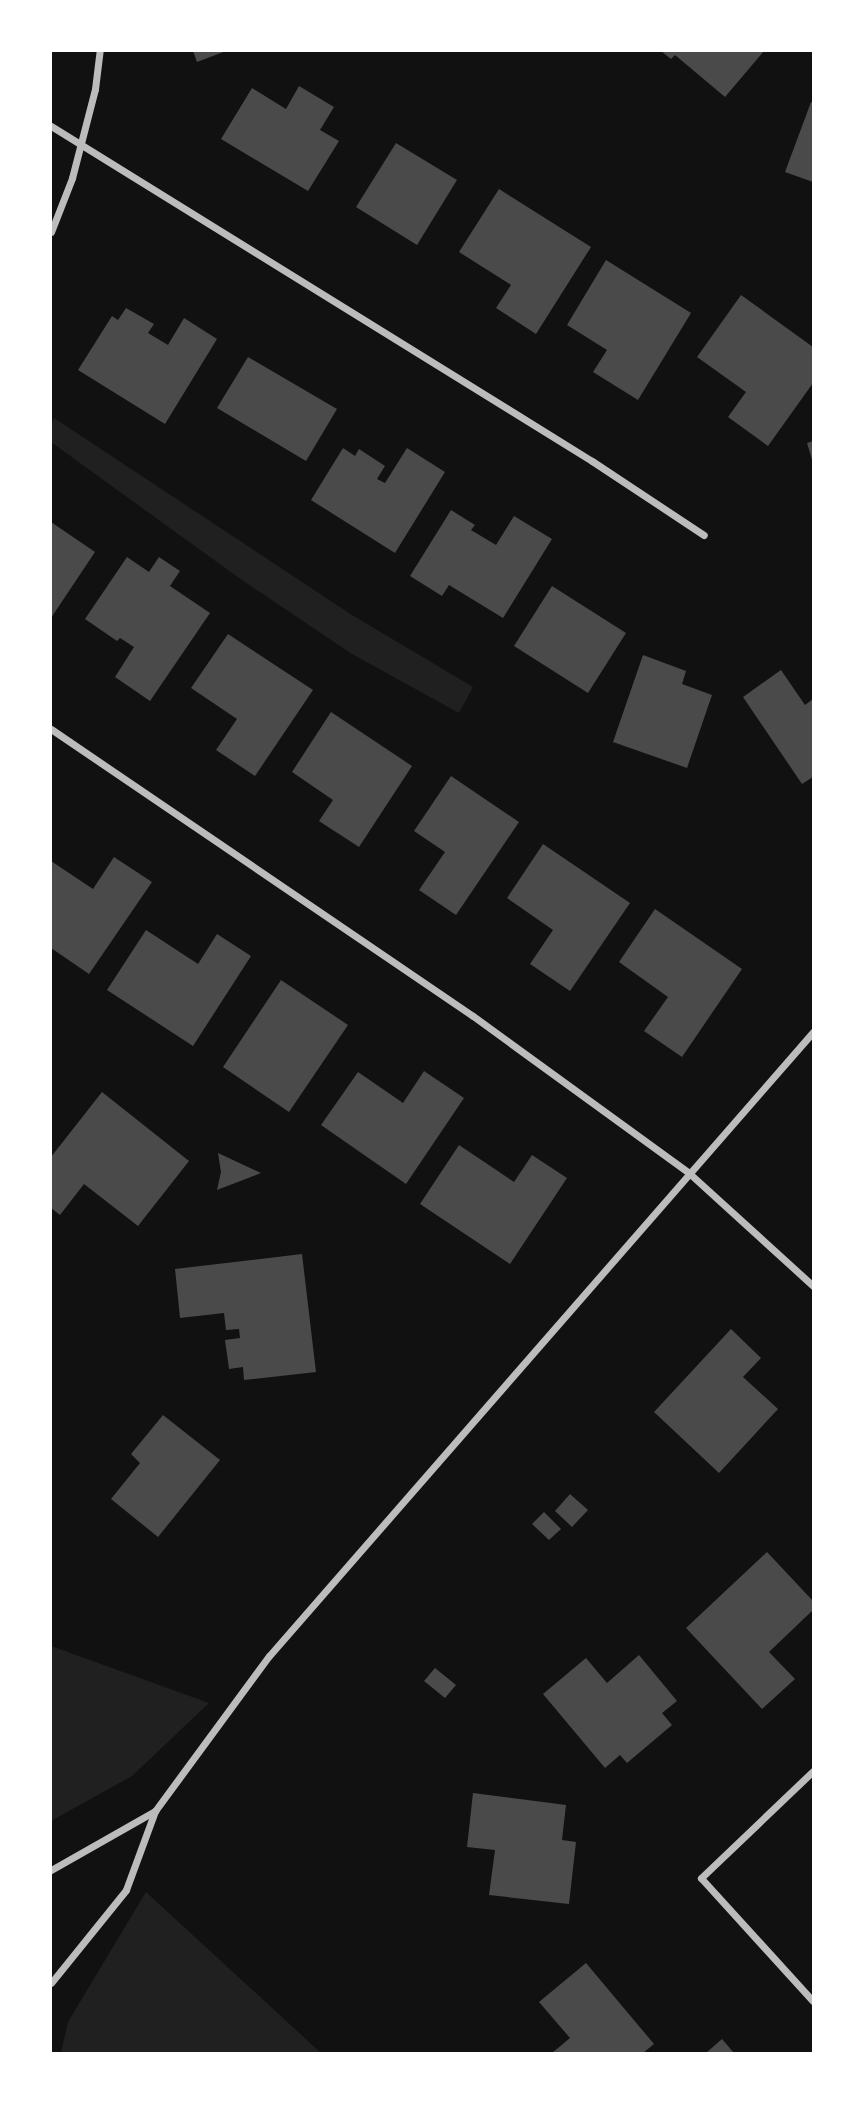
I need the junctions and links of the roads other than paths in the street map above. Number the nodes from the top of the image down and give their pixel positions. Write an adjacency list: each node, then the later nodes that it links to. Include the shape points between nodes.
1 (100, 51): 3 (street)
2 (51, 126): 3 (street)
3 (80, 144): 4 (street); 5 (street, via 592,461)
4 (51, 232)
5 (704, 536)
6 (51, 729): 8 (street, via 473,1016)
7 (813, 1032): 8 (street)
8 (690, 1173): 9 (street); 11 (street, via 270,1656)
9 (813, 1286)
10 (813, 1771): 14 (street, via 701,1878)
11 (155, 1811): 12 (street); 13 (street, via 126,1890)
12 (51, 1870)
13 (51, 1983)
14 (813, 2001)

